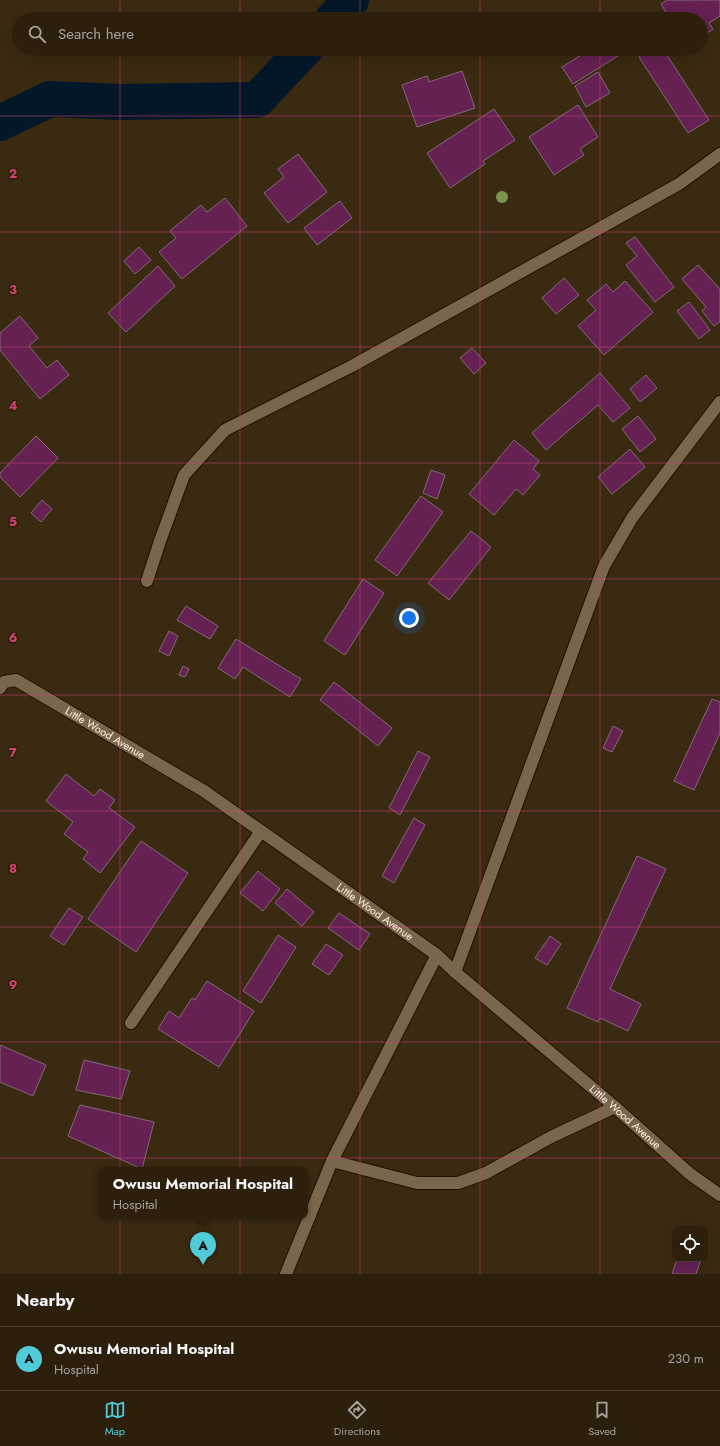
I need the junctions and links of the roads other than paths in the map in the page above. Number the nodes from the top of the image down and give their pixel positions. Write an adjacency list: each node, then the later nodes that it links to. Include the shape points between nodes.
1 (720, 154): 3 (street, via 672,188 352,366 225,430 184,475)
2 (720, 402): 7 (street, via 632,518 604,566)
3 (147, 581)
4 (0, 688): 5 (street, Little Wood Avenue, via 4,682 16,680 204,791)
5 (261, 831): 6 (street, Little Wood Avenue); 8 (street)
6 (437, 955): 7 (street, Little Wood Avenue); 10 (street)
7 (455, 972): 9 (street, Little Wood Avenue)
8 (131, 1024)
9 (616, 1107): 10 (street, via 551,1137 486,1173 458,1183 417,1182); 11 (street, Little Wood Avenue, via 690,1174)
10 (332, 1161): 12 (street)
11 (720, 1195)
12 (286, 1274)

